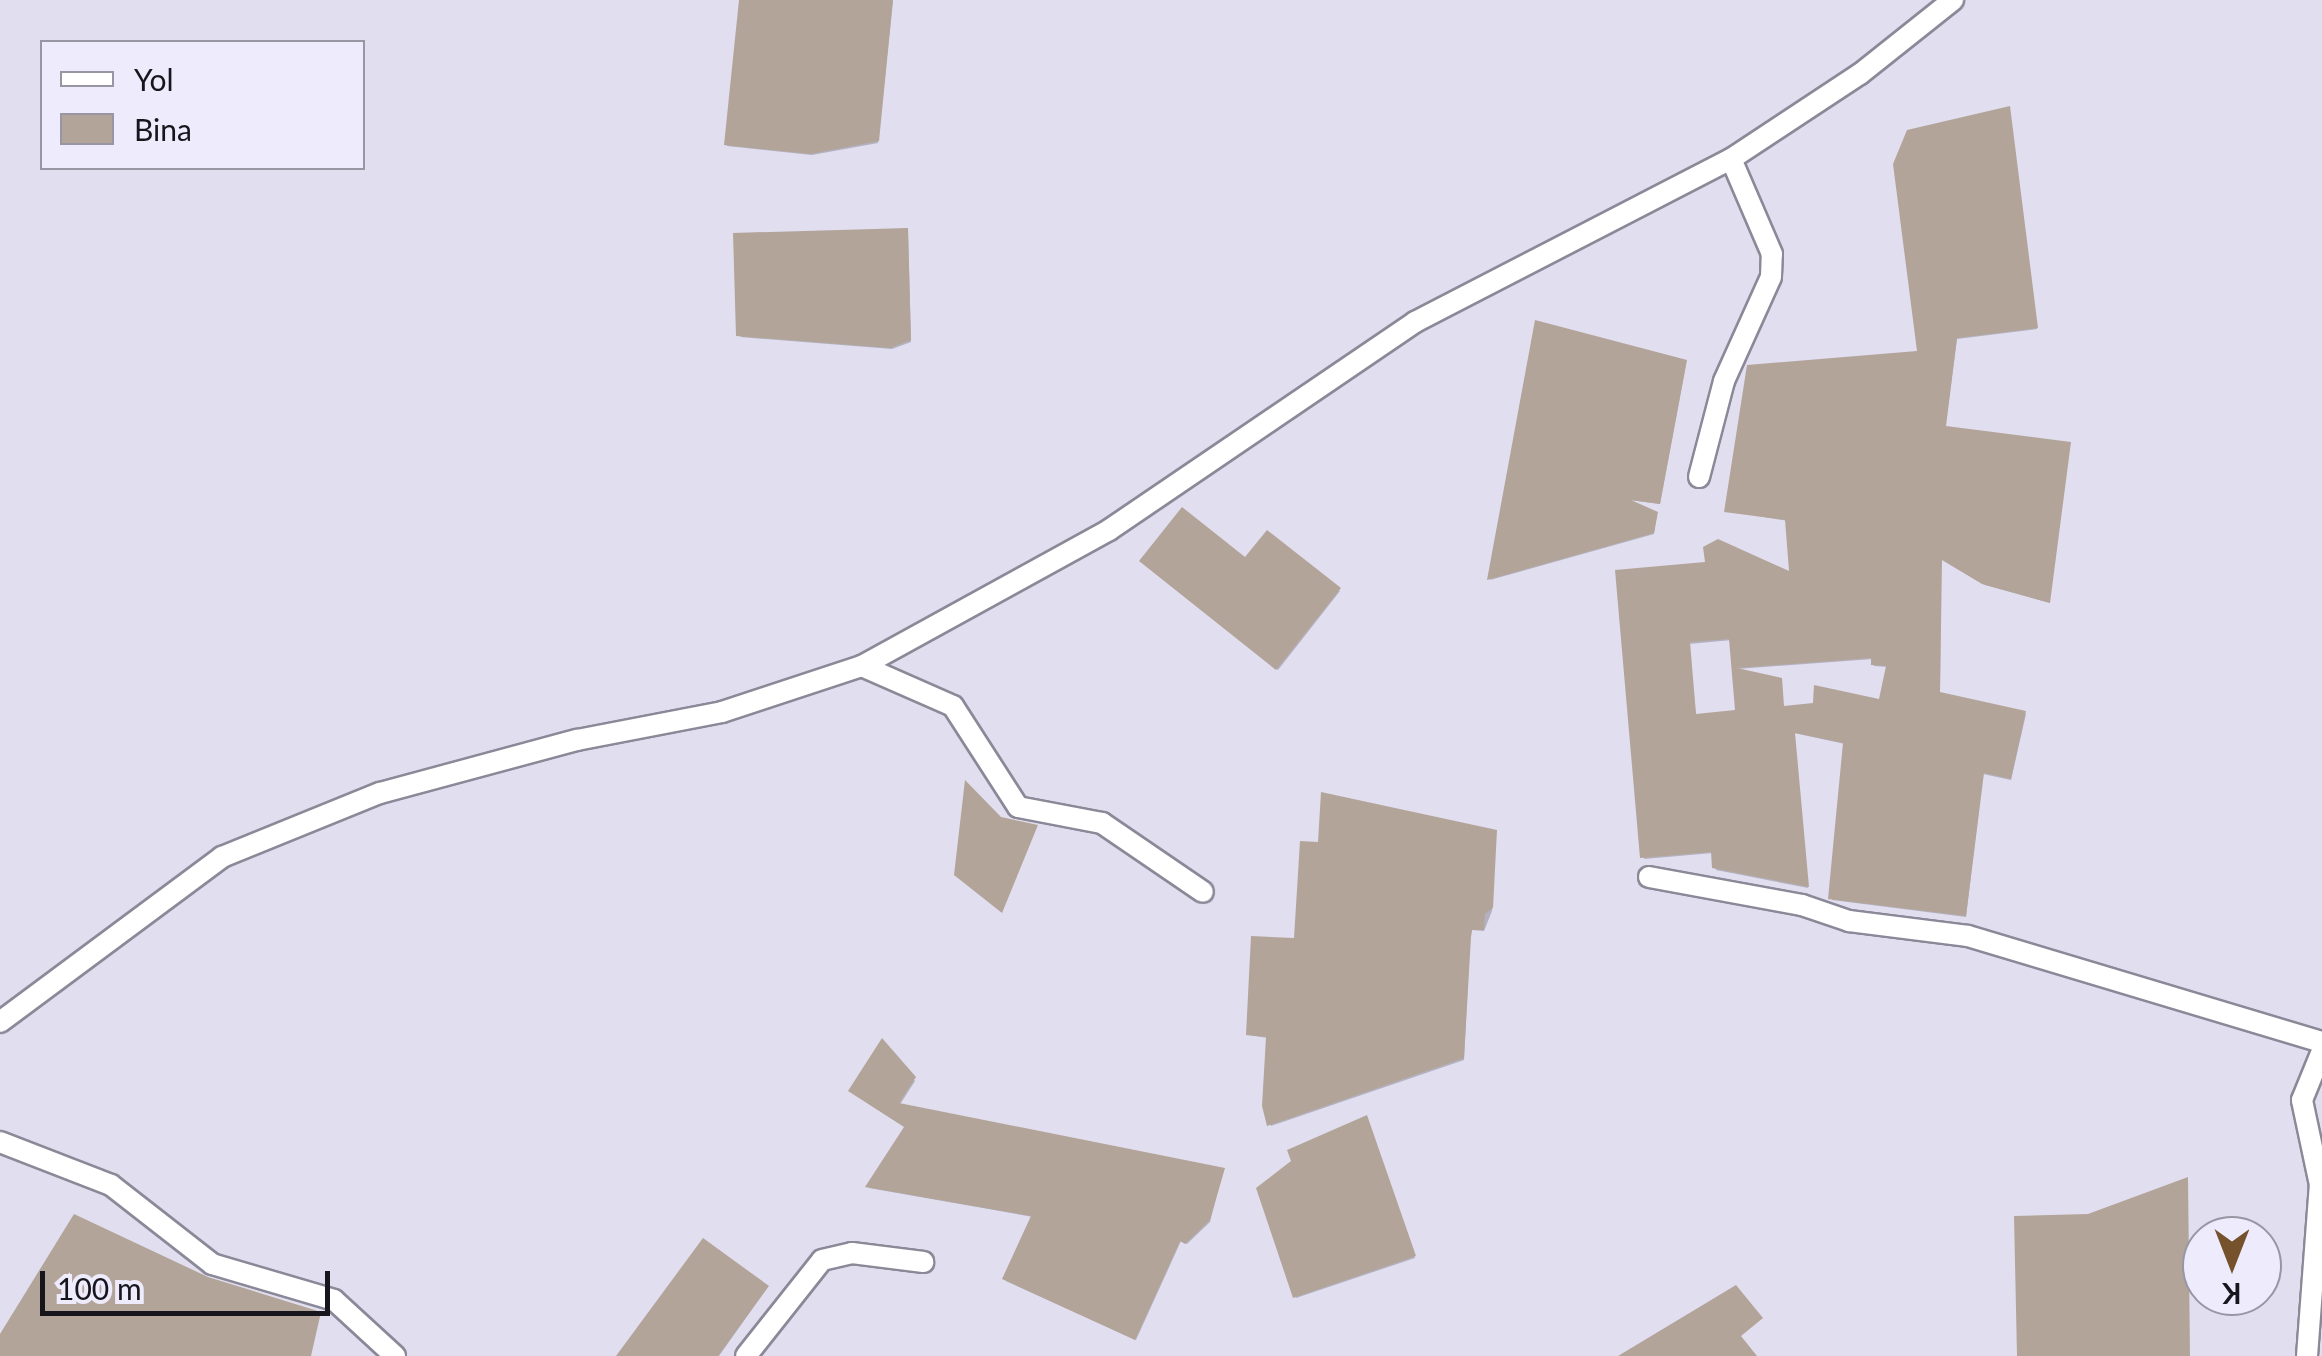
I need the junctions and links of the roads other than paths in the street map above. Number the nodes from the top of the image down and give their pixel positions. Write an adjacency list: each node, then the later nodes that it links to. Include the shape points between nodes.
1 (1952, 0): 2 (street, via 1860,74)
2 (1730, 159): 3 (street, via 1772,254 1771,277 1724,382); 4 (street, via 1415,322 1108,530)
3 (1699, 477)
4 (862, 666): 6 (street, via 953,706 1018,807 1102,824); 7 (street, via 722,712 577,740 380,793 222,856)
5 (1649, 877): 8 (street, via 1802,904 1849,921 1968,936)
6 (1203, 892)
7 (0, 1022)
8 (2322, 1042)
9 (2322, 1051): 14 (street, via 2302,1100 2320,1185)
10 (0, 1142): 12 (street, via 111,1185 212,1264 334,1300)
11 (923, 1262): 13 (street, via 852,1253 822,1260)
12 (395, 1356)
13 (746, 1356)
14 (2307, 1356)

